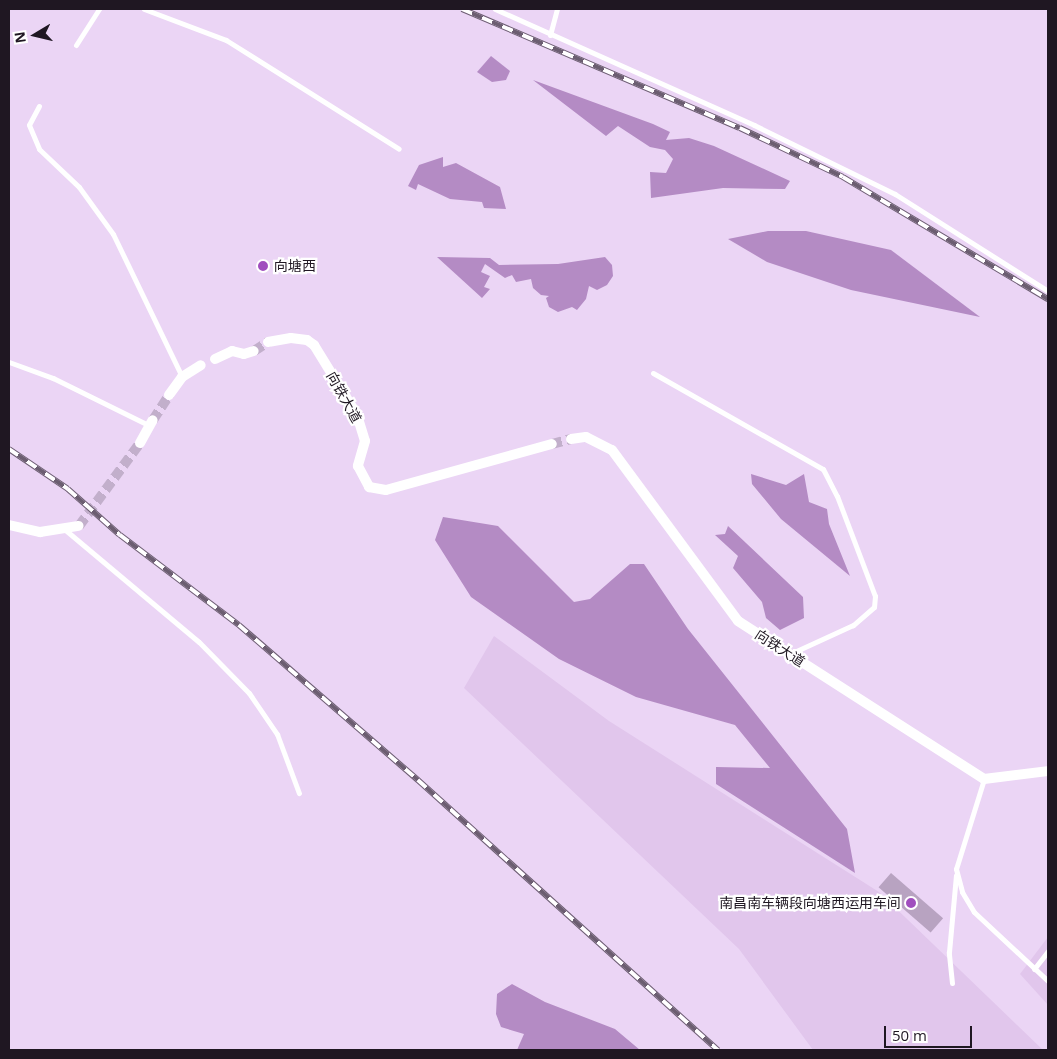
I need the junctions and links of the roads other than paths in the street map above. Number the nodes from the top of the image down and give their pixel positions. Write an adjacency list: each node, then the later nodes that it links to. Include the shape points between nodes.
1 (99, 9): 6 (lane)
2 (144, 9): 8 (lane, via 226,40)
3 (495, 9): 5 (lane)
4 (557, 9): 5 (lane)
5 (550, 35): 9 (lane, via 754,125 895,194)
6 (76, 45)
7 (39, 106): 16 (lane, via 29,125 39,148 79,187 113,234)
8 (399, 149)
9 (1048, 291)
10 (268, 342): 21 (street, 向铁大道, via 291,338 307,340 314,345 357,415 365,441 358,466 369,487 386,490)
11 (254, 350): 12 (street, via 244,354 232,351)
12 (215, 359)
13 (9, 362): 18 (lane, via 53,378)
14 (201, 365): 16 (street)
15 (653, 373): 25 (lane, via 823,469 837,496 875,596 874,607 853,625)
16 (182, 377): 17 (street)
17 (169, 395)
18 (152, 423): 20 (street)
19 (571, 439): 25 (street, 向铁大道, via 586,437 612,450 738,621)
20 (140, 443)
21 (552, 444)
22 (9, 525): 24 (street, via 40,532)
23 (79, 526): 24 (street)
24 (63, 528): 28 (lane, via 200,642 249,693 277,734)
25 (790, 654): 27 (street, 向铁大道)
26 (1048, 771): 27 (street)
27 (984, 779): 29 (lane)
28 (299, 794)
29 (956, 869): 31 (lane, via 962,892 974,912); 33 (lane, via 949,952)
30 (1048, 951): 31 (lane)
31 (1034, 969): 32 (lane)
32 (1048, 981)
33 (952, 982)

